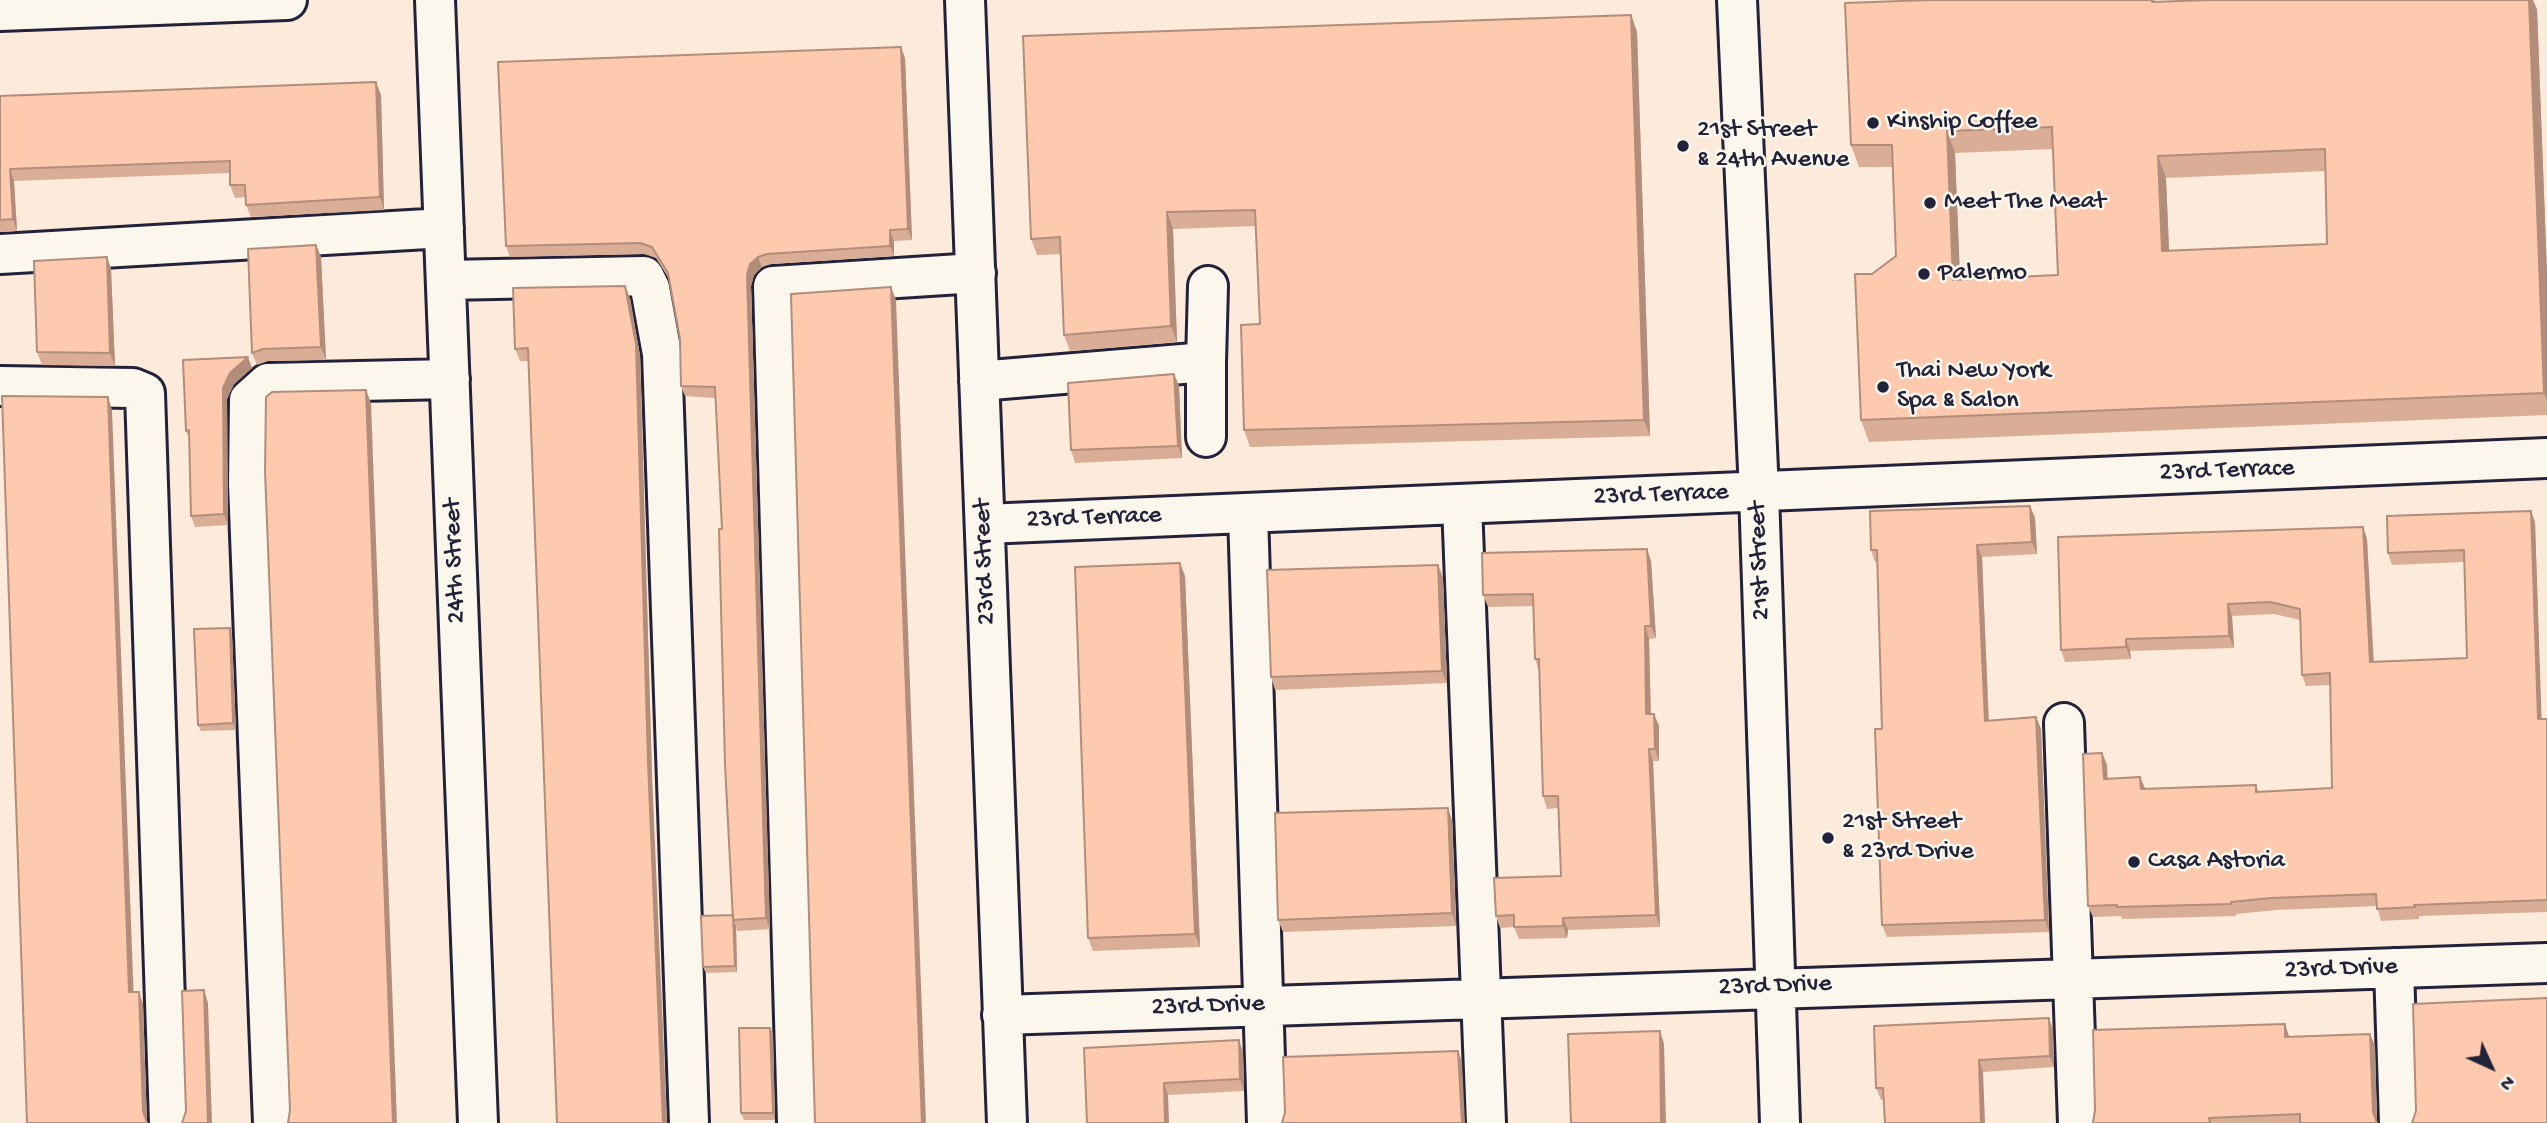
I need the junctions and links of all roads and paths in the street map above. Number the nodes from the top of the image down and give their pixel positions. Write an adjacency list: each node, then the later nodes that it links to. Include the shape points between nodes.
1 (287, 0): 5 (street)
2 (435, 0): 6 (street, 24th Street)
3 (965, 0): 8 (street, 23rd Street)
4 (1737, 0): 17 (street, 21st Street)
5 (0, 11)
6 (444, 228): 7 (street); 9 (street, 24th Street)
7 (0, 254)
8 (976, 273): 13 (street, 23rd Street); 33 (street, via 774,286)
9 (446, 280): 12 (street, 24th Street); 32 (street, via 644,276 650,288 662,354)
10 (1208, 286): 11 (street)
11 (1206, 362): 13 (street); 15 (street)
12 (450, 379): 30 (street, via 268,383 249,400 247,484); 31 (street, 24th Street)
13 (979, 381): 20 (street, 23rd Street)
14 (0, 386): 29 (street, via 133,388 145,393)
15 (1206, 438)
16 (2547, 458): 17 (street, 23rd Terrace)
17 (1759, 492): 18 (street, 23rd Terrace); 25 (street, 21st Street)
18 (1462, 505): 19 (street, 23rd Terrace); 26 (street)
19 (1248, 513): 20 (street, 23rd Terrace); 27 (street)
20 (985, 524): 28 (street, 23rd Street)
21 (2064, 723): 24 (street)
22 (2547, 963): 23 (street, 23rd Drive)
23 (2394, 968): 24 (street, 23rd Drive); 39 (street)
24 (2073, 978): 25 (street, 23rd Drive); 38 (street)
25 (1774, 987): 26 (street, 23rd Drive); 37 (street, 21st Street)
26 (1482, 998): 27 (street, 23rd Drive); 36 (street)
27 (1263, 1005): 28 (street, 23rd Drive); 35 (street)
28 (1002, 1014): 34 (street, 23rd Street)
29 (169, 1123)
30 (273, 1123)
31 (478, 1123)
32 (689, 1123)
33 (797, 1123)
34 (1007, 1123)
35 (1267, 1123)
36 (1486, 1123)
37 (1780, 1123)
38 (2078, 1123)
39 (2399, 1123)

